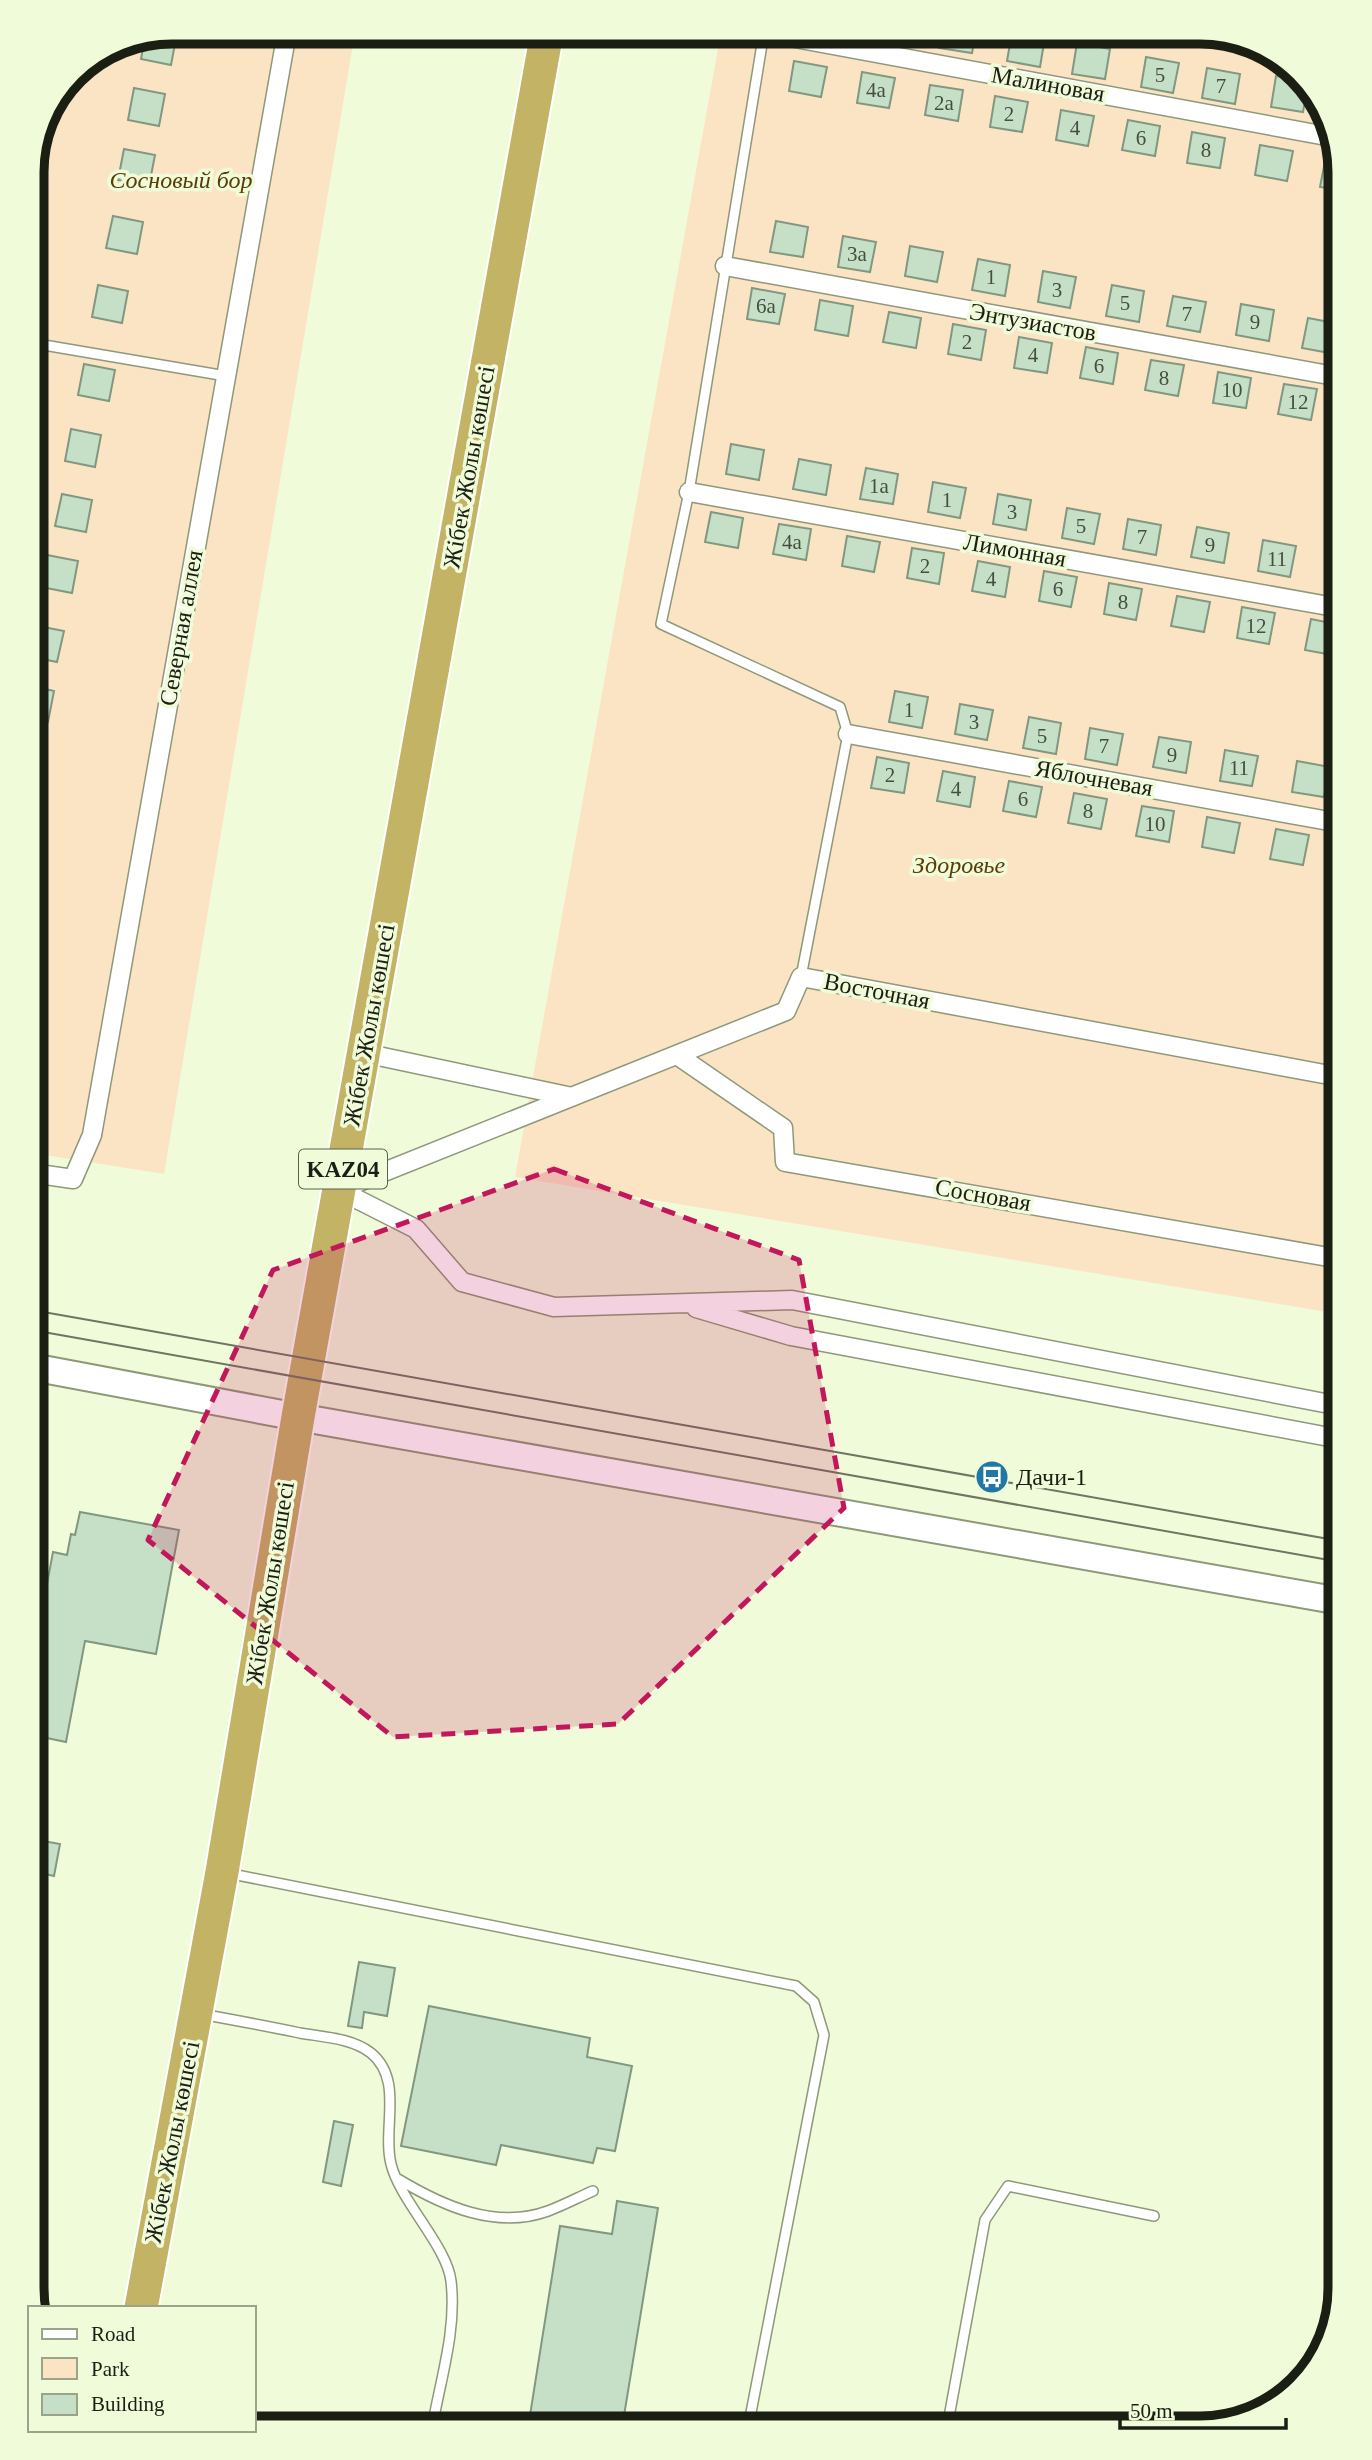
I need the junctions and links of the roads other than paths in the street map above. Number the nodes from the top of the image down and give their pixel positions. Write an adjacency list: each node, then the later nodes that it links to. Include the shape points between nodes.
1 (285, 44): 9 (street, Северная аллея)
2 (545, 44): 15 (highway, Жібек Жолы көшесі / KАZ04)
3 (762, 44): 6 (lane)
4 (829, 44): 5 (street, Малиновая)
5 (1323, 135)
6 (725, 266): 8 (street, Энтузиастов); 10 (lane)
7 (44, 345): 9 (lane)
8 (1328, 375)
9 (226, 376): 19 (street, Северная аллея, via 92,1135 73,1179)
10 (689, 492): 11 (street, Лимонная); 12 (lane, via 661,624 839,707)
11 (1328, 606)
12 (848, 734): 13 (street, Яблочневая); 14 (lane)
13 (1328, 821)
14 (801, 977): 16 (street, Восточная, via 786,1011); 17 (street, Восточная)
15 (364, 1053): 18 (street); 20 (highway, Жібек Жолы көшесі / KАZ04)
16 (677, 1055): 18 (street, Восточная); 21 (street, Сосновая, via 783,1128 786,1162)
17 (1328, 1075)
18 (572, 1097): 20 (street, Восточная)
19 (44, 1175)
20 (339, 1190): 22 (street, via 416,1228 462,1282 554,1307); 25 (highway, Жібек Жолы көшесі / KАZ04)
21 (1328, 1257)
22 (680, 1304): 24 (street, via 792,1300); 26 (street, via 791,1336)
23 (44, 1369): 25 (street)
24 (1328, 1404)
25 (298, 1417): 27 (street); 28 (highway, Жібек Жолы көшесі / KАZ04)
26 (1328, 1436)
27 (1328, 1599)
28 (222, 1872): 29 (highway, Жібек Жолы көшесі / KАZ04); 35 (lane, via 796,1986 814,2002 824,2035)
29 (196, 2012): 30 (lane, via 345,2042 373,2054 382,2064 390,2095 388,2146); 33 (highway, Жібек Жолы көшесі / KАZ04)
30 (397, 2179): 31 (lane, via 451,2208 508,2218 546,2212); 34 (lane, via 451,2279 451,2321)
31 (593, 2190)
32 (1154, 2216): 36 (lane, via 1008,2186 985,2220)
33 (141, 2306)
34 (434, 2416)
35 (750, 2416)
36 (949, 2416)

